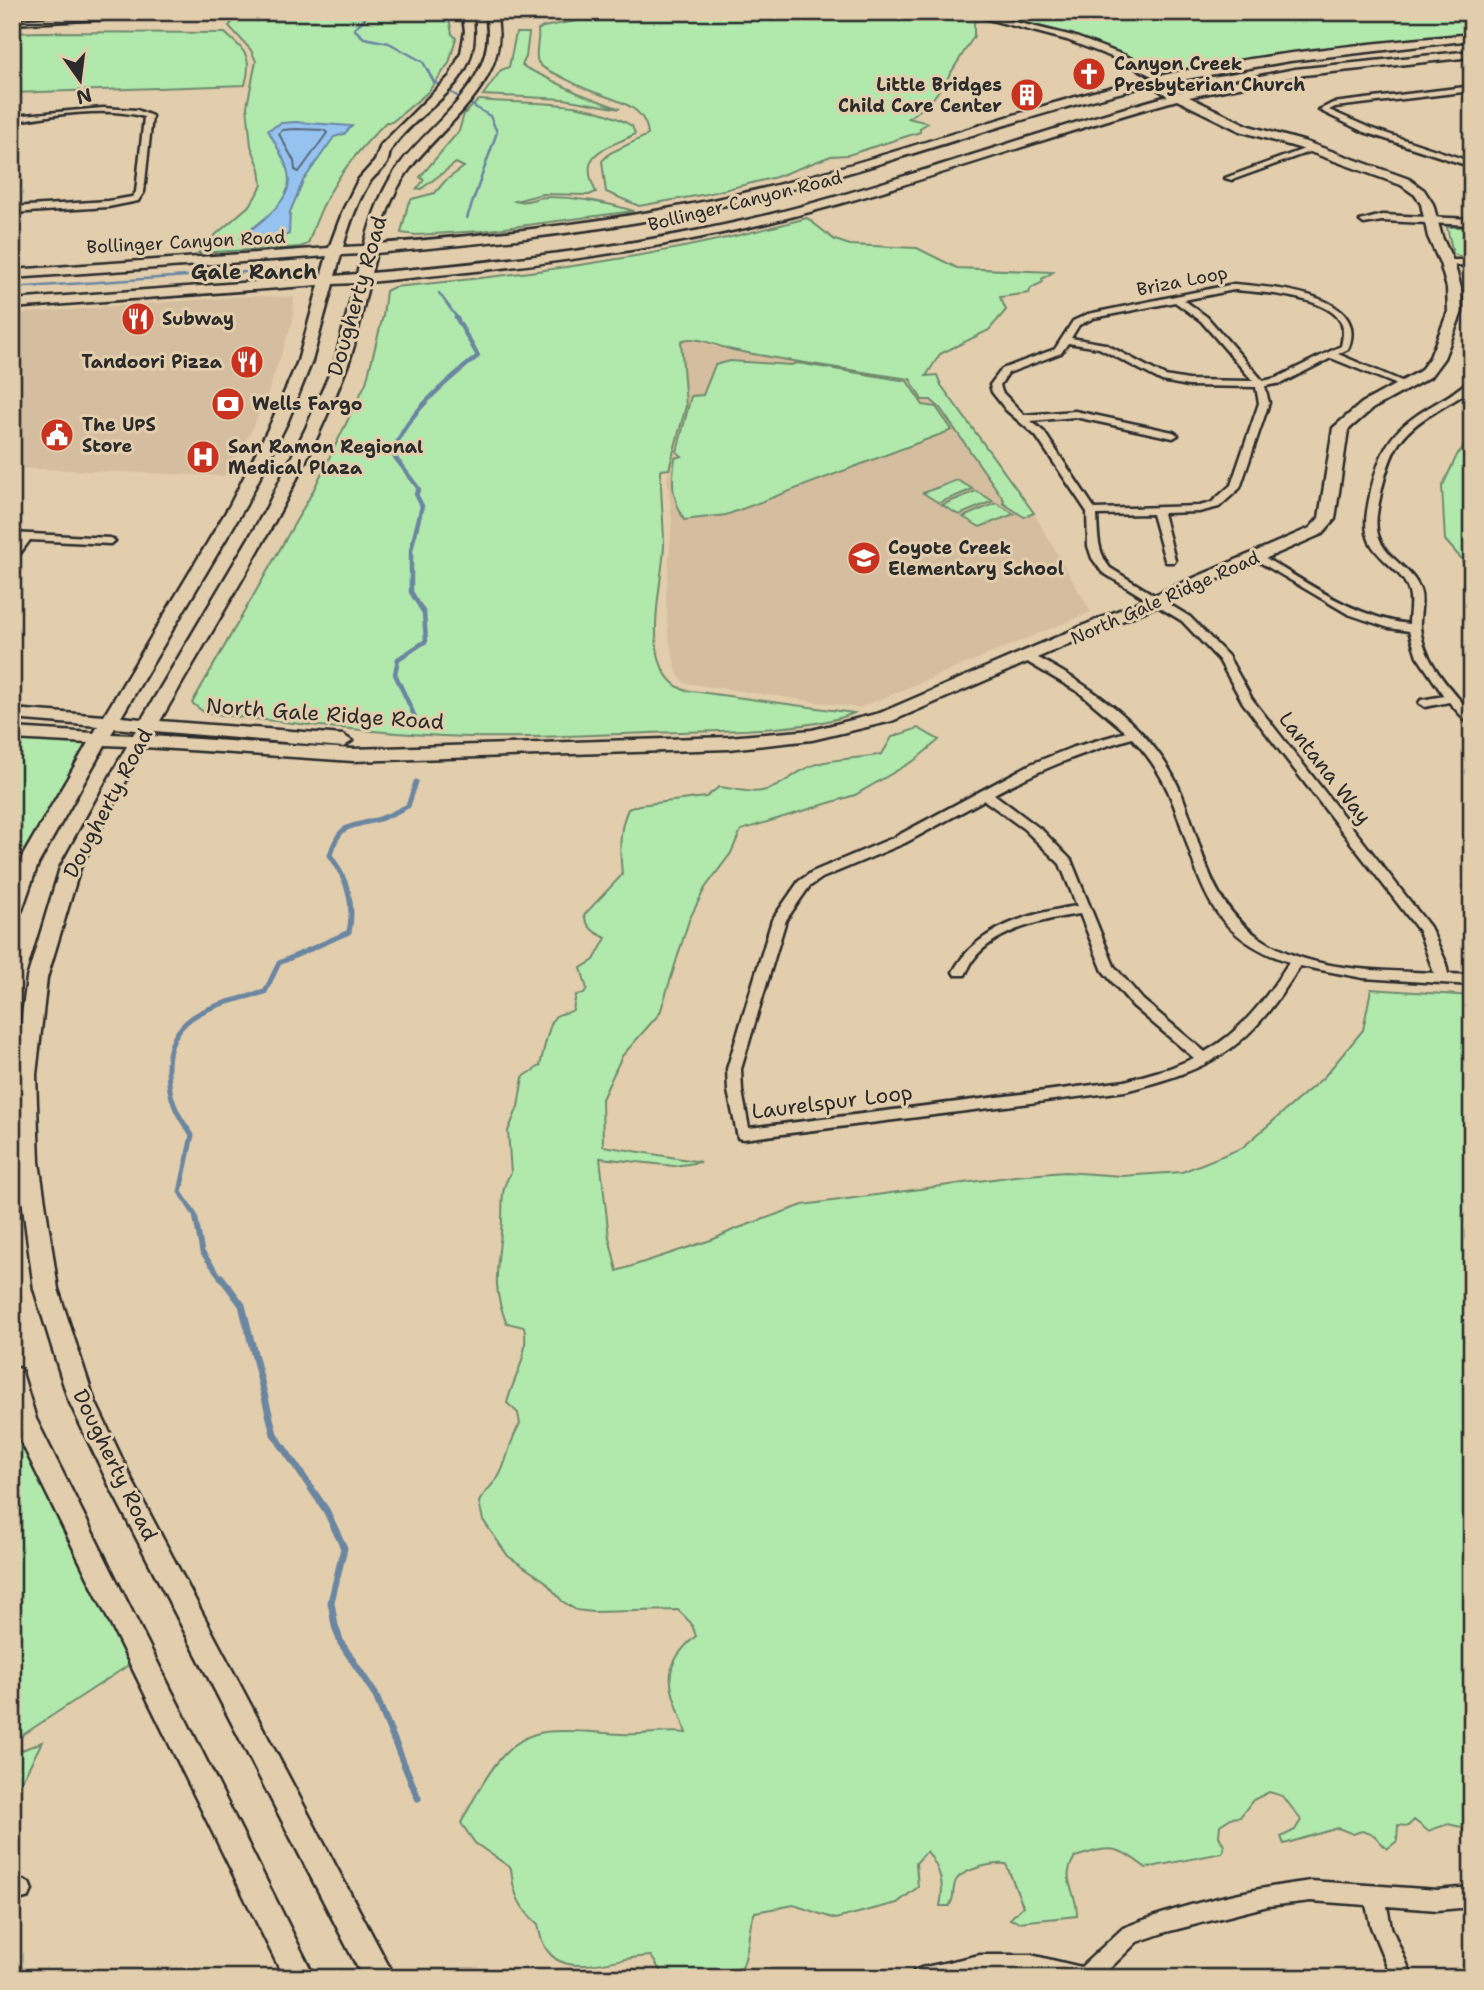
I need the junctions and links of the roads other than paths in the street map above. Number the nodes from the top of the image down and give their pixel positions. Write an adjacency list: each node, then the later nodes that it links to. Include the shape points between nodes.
1 (123, 12): 6 (street, via 105,18)
2 (467, 12): 23 (main road, Dougherty Road, via 467,53 455,77 385,148 381,162 364,180 349,208)
3 (544, 12): 5 (street)
4 (964, 12): 8 (street, via 1070,38)
5 (491, 15): 22 (main road, Dougherty Road, via 495,41 490,62 474,89 393,184)
6 (12, 22)
7 (1472, 37): 10 (main road, Bollinger Canyon Road, via 1296,56)
8 (1102, 52): 10 (street); 10 (street, via 1123,58)
9 (1472, 54): 11 (main road, Bollinger Canyon Road, via 1284,75)
10 (1159, 80): 11 (main road, North Gale Ridge Road); 13 (main road, North Gale Ridge Road); 22 (main road, Bollinger Canyon Road, via 750,196 561,231)
11 (1194, 92): 13 (main road, Bollinger Canyon Road); 15 (main road, North Gale Ridge Road)
12 (1472, 94): 16 (street, via 1465,89 1444,90 1323,110 1367,130)
13 (1178, 97): 15 (main road, North Gale Ridge Road, via 1209,113); 27 (main road, Bollinger Canyon Road, via 716,231 502,267)
14 (12, 120): 18 (street, via 130,110 148,116 141,191 135,199)
15 (1308, 147): 17 (street); 19 (main road, North Gale Ridge Road, via 1405,182 1420,193)
16 (1472, 165)
17 (1229, 178)
18 (12, 210)
19 (1431, 219): 20 (street); 21 (street); 24 (main road, North Gale Ridge Road)
20 (1364, 221)
21 (1472, 222)
22 (367, 251): 23 (main road, Bollinger Canyon Road); 27 (main road, Dougherty Road)
23 (334, 253): 26 (main road, Bollinger Canyon Road); 28 (main road, Dougherty Road)
24 (1447, 263): 25 (street); 35 (main road, North Gale Ridge Road, via 1455,312 1437,358)
25 (1472, 263)
26 (12, 274)
27 (361, 278): 28 (main road, Bollinger Canyon Road); 55 (main road, Dougherty Road, via 342,361 314,428 274,509)
28 (326, 280): 30 (main road, Bollinger Canyon Road); 53 (main road, Dougherty Road, via 305,361 279,423 238,505)
29 (1178, 300): 31 (street, Briza Loop, via 1091,316 1076,323); 32 (street, Briza Loop, via 1253,288 1277,290 1330,306 1345,319 1349,335 1345,346); 34 (street, via 1204,319)
30 (12, 304)
31 (1066, 340): 34 (street, via 1102,346 1172,381); 36 (street, Briza Loop, via 1058,351 1005,371 997,379 997,392)
32 (1331, 355): 34 (street, via 1279,381); 35 (street)
33 (1472, 383): 47 (street, via 1409,424 1383,457 1371,520 1373,538 1412,584 1418,605)
34 (1260, 384): 38 (street, via 1264,403 1236,486 1215,505)
35 (1408, 386): 44 (main road, North Gale Ridge Road, via 1367,407 1341,428 1327,519 1298,541)
36 (1025, 418): 37 (street, via 1074,414); 39 (street, Briza Loop)
37 (1173, 435)
38 (1157, 511): 39 (street); 45 (street)
39 (1092, 512): 46 (street, via 1093,546 1105,570)
40 (12, 536): 41 (street)
41 (27, 537): 42 (street); 43 (street)
42 (110, 541)
43 (12, 557)
44 (1256, 557): 46 (main road, North Gale Ridge Road); 47 (street, via 1367,619)
45 (1170, 560)
46 (1157, 600): 48 (main road, North Gale Ridge Road); 63 (street, Lantana Way, via 1186,620 1224,658 1247,700 1425,930)
47 (1414, 628): 49 (street, via 1421,651)
48 (1028, 658): 55 (main road, North Gale Ridge Road, via 886,717 811,735 729,743 353,755); 56 (street, via 1049,668)
49 (1451, 698): 50 (street); 52 (street)
50 (1425, 703)
51 (12, 714): 53 (main road)
52 (1472, 720)
53 (112, 722): 55 (main road); 57 (main road, Dougherty Road)
54 (12, 733): 57 (main road, North Gale Ridge Road)
55 (144, 733): 57 (main road, North Gale Ridge Road); 70 (main road, Dougherty Road, via 70,868 37,978 25,1075 28,1162 46,1289 81,1399 122,1485)
56 (1136, 733): 58 (street, Laurelspur Loop, via 1035,767); 61 (street, via 1175,795 1203,878 1222,914 1259,944)
57 (102, 739): 60 (main road, Dougherty Road, via 28,864)
58 (986, 795): 59 (street, via 1043,835 1066,863); 65 (street, Laurelspur Loop, via 817,875 793,898 779,920 734,1069 743,1134 1125,1086 1158,1078)
59 (1085, 909): 62 (street, via 1019,924 975,949); 65 (street, via 1108,968 1120,984)
60 (12, 910)
61 (1297, 960): 63 (street, via 1336,971); 65 (street, Laurelspur Loop, via 1248,1028)
62 (960, 972)
63 (1442, 977): 64 (street)
64 (1472, 980)
65 (1203, 1058)
66 (12, 1376): 69 (main road, via 23,1419)
67 (1375, 1897): 68 (street); 72 (street, via 1311,1891 1268,1896 1166,1923 1130,1935); 73 (street, via 1381,1927)
68 (1472, 1897)
69 (300, 1978)
70 (380, 1978)
71 (921, 1978): 72 (street, via 980,1965 1031,1965)
72 (1085, 1978)
73 (1403, 1978)

